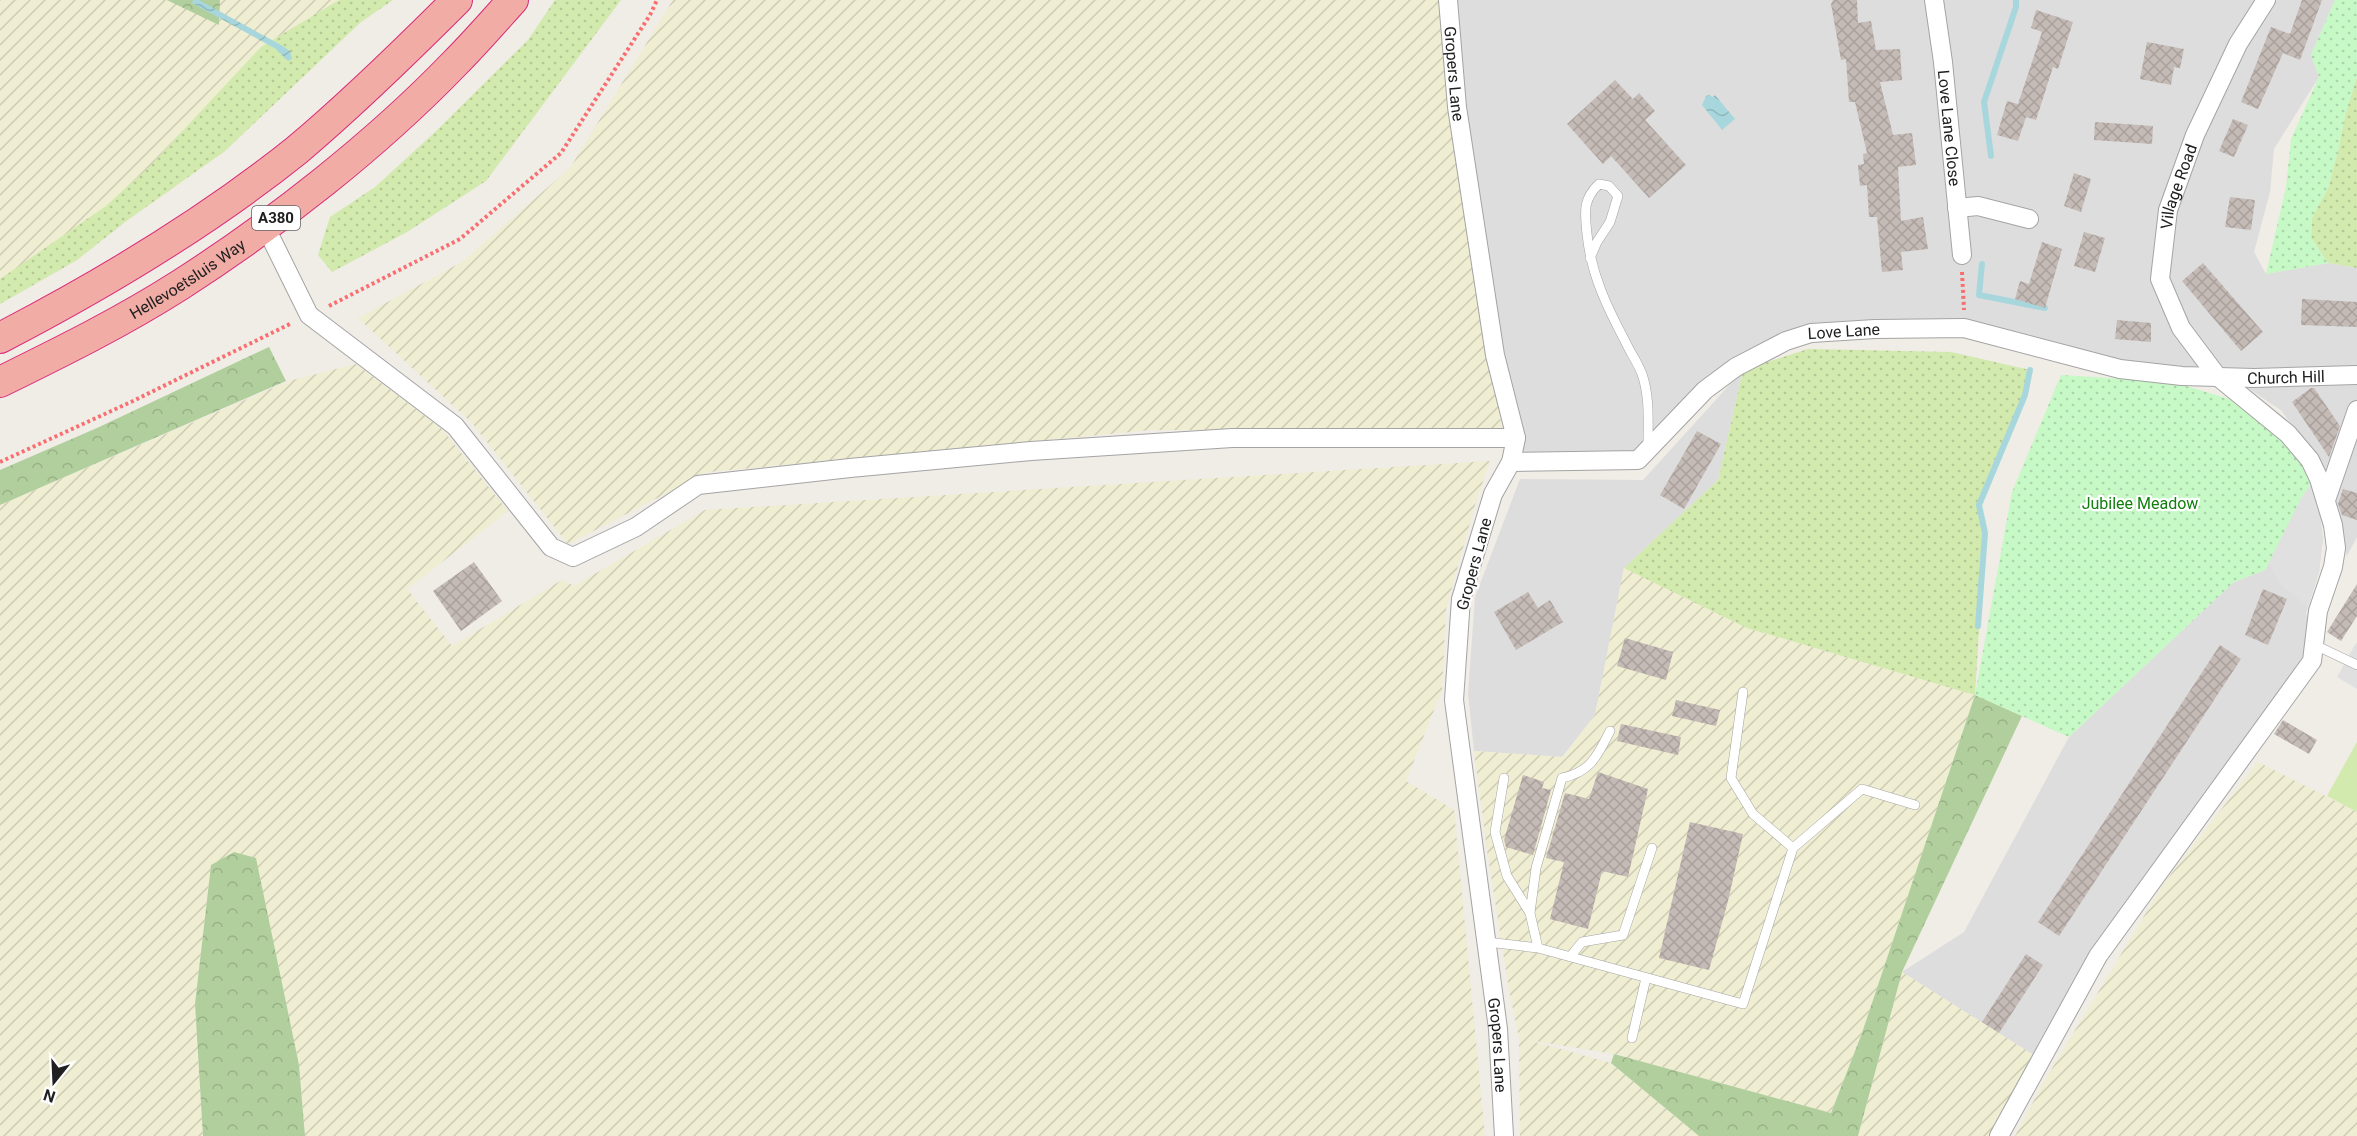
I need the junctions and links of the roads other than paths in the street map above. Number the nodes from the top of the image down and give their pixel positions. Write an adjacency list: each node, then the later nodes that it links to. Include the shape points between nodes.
1 (457, 0): 11 (highway, A380, via 352,102 240,193 136,263)
2 (513, 0): 8 (highway, Hellevoetsluis Way / A380, via 393,122)
3 (1448, 0): 16 (street, Gropers Lane, via 1457,107 1495,355)
4 (1934, 0): 6 (street, Love Lane Close)
5 (2266, 0): 13 (street, Village Road, via 2238,44 2195,135 2168,210 2160,279 2181,328)
6 (1958, 208): 7 (street, via 1978,206); 9 (street, Love Lane Close)
7 (2029, 219)
8 (265, 226): 14 (highway, Hellevoetsluis Way / A380, via 179,286); 16 (street, via 309,315 455,426 551,547 573,556 636,527 698,485 1020,452 1232,438)
9 (1962, 255)
10 (1590, 258): 10 (lane, via 1585,206 1599,184 1609,186 1618,196 1610,222); 17 (lane, via 1597,284 1641,372 1647,392)
11 (0, 338)
12 (2357, 375): 13 (street, Church Hill)
13 (2217, 376): 17 (street, Love Lane, via 2120,369 1964,328 1811,333 1786,341 1736,367 1706,390); 19 (street, Village Road, via 2288,434 2310,460)
14 (0, 382)
15 (2357, 410): 19 (street)
16 (1516, 438): 18 (street, Gropers Lane)
17 (1648, 449): 18 (street, Love Lane, via 1638,460)
18 (1511, 462): 29 (street, Gropers Lane, via 1493,494 1461,599 1454,700)
19 (2326, 500): 20 (street, Village Road, via 2335,558 2318,611)
20 (2313, 644): 21 (lane); 35 (street, Village Road, via 2312,662 2098,956)
21 (2357, 665)
22 (1743, 692): 27 (lane, via 1731,777 1753,814)
23 (1610, 731): 28 (lane, via 1598,756 1578,774 1562,778 1536,868)
24 (1504, 778): 28 (lane, via 1495,832 1507,876)
25 (1915, 805): 27 (lane, via 1862,789)
26 (1652, 848): 31 (lane, via 1623,935 1582,942)
27 (1793, 848): 32 (lane, via 1743,1005)
28 (1530, 913): 30 (lane)
29 (1487, 942): 30 (lane); 34 (street, Gropers Lane, via 1498,1029)
30 (1538, 948): 31 (lane)
31 (1570, 957): 32 (lane)
32 (1646, 978): 33 (lane)
33 (1632, 1038)
34 (1504, 1136)
35 (1999, 1136)

